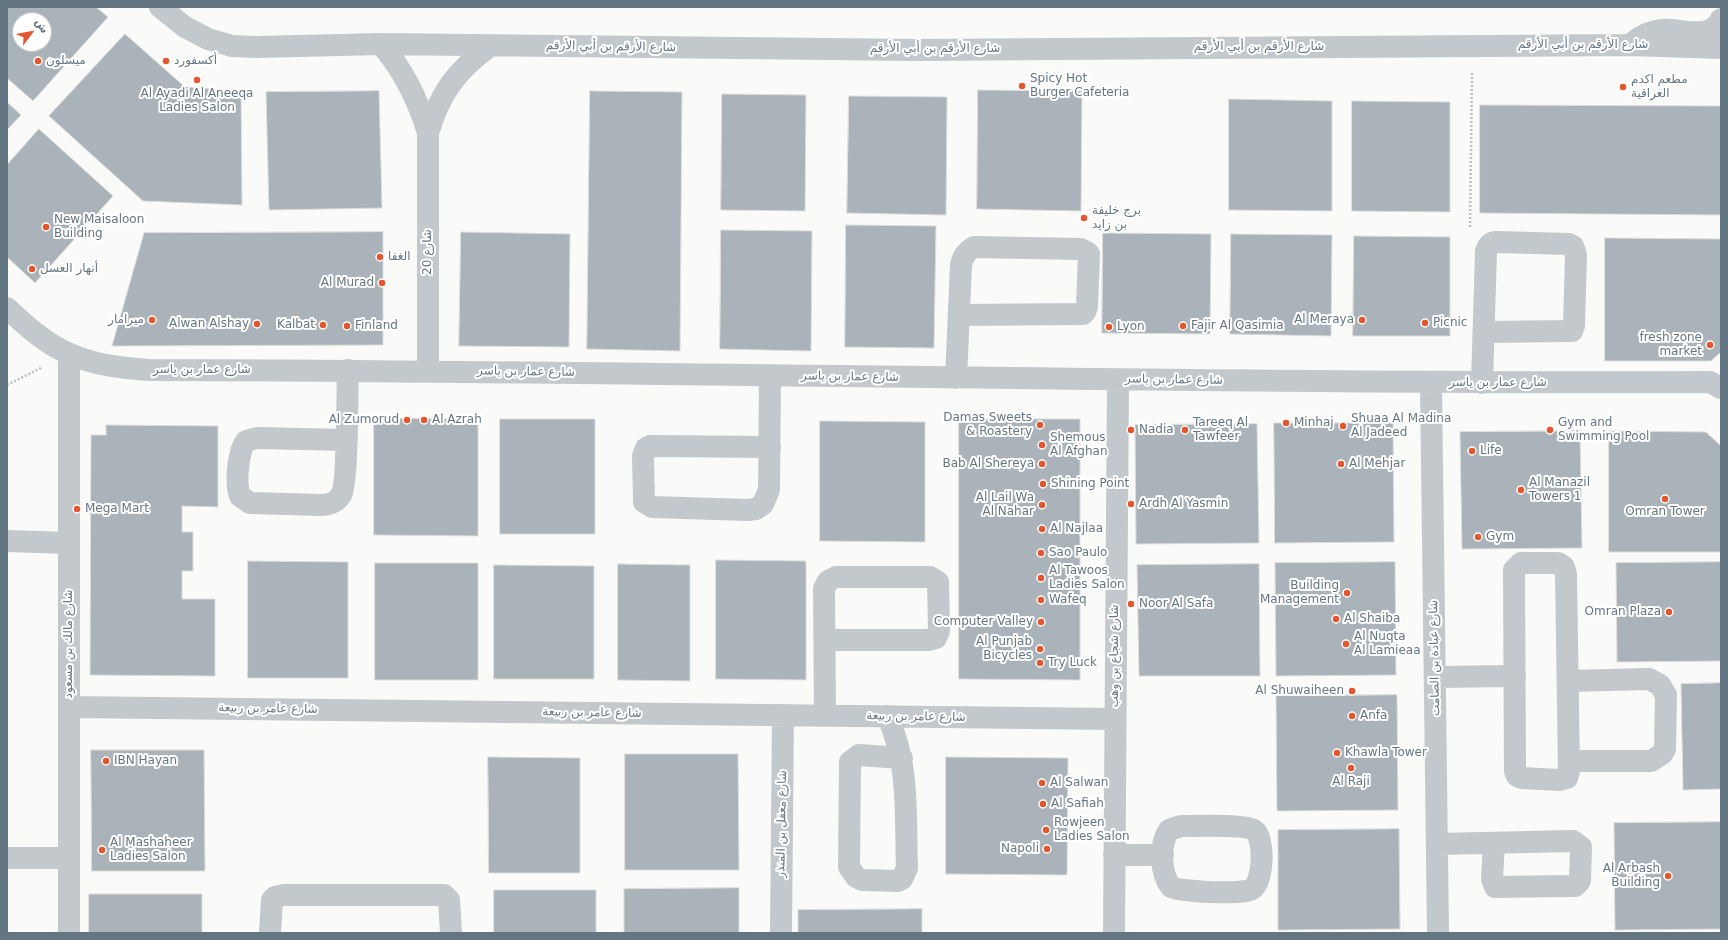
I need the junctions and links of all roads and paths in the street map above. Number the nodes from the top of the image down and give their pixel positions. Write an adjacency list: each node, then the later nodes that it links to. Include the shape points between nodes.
1 (160, 7): 3 (street, شارع الأرقم بن أبي الأرقم, via 185,26 208,38 232,46)
2 (1721, 19): 4 (street, via 1711,31 1658,30 1645,34)
3 (382, 44): 5 (street, شارع الأرقم بن أبي الأرقم); 8 (street, شارع 20, via 395,60 416,96)
4 (1630, 44): 6 (street, شارع الأرقم بن أبي الأرقم); 7 (street, شارع الأرقم بن أبي الأرقم)
5 (490, 46): 6 (street, شارع الأرقم بن أبي الأرقم, via 924,50); 8 (street, شارع 20, via 469,61 452,80 433,114)
6 (1472, 46): 9 (path)
7 (1721, 48)
8 (428, 133): 15 (street, شارع 20)
9 (1470, 234)
10 (7, 308): 13 (street, شارع عمار بن ياسر, via 52,344)
11 (959, 315): 11 (street, via 1083,314 1087,306 1089,254 1080,249 974,248 967,251 962,257); 17 (street)
12 (1484, 332): 12 (street, via 1486,251 1490,244 1512,242 1573,246 1576,255 1572,331); 21 (street)
13 (69, 354): 14 (street, شارع عمار بن ياسر, via 108,365 142,370); 22 (path); 26 (street, شارع مالك بن مسعود)
14 (348, 370): 15 (street, شارع عمار بن ياسر); 23 (street)
15 (428, 370): 16 (street, شارع عمار بن ياسر)
16 (770, 376): 17 (street, شارع عمار بن ياسر); 24 (street)
17 (956, 378): 18 (street, شارع عمار بن ياسر)
18 (1118, 380): 20 (street, شارع عمار بن ياسر); 35 (street, شارع شجاع بن وهب)
19 (1717, 382): 21 (street, شارع عمار بن ياسر)
20 (1431, 383): 21 (street, شارع عمار بن ياسر); 29 (street, شارع عبادة بن الصامت)
21 (1482, 383)
22 (7, 385)
23 (346, 440): 23 (street, via 344,486 337,501 329,505 250,503 240,496 240,451 246,441 257,438)
24 (770, 447): 24 (street, via 769,490 762,504 756,509 652,507 644,502 643,456 646,448 650,446)
25 (7, 541): 26 (street)
26 (69, 543): 31 (street, شارع مالك بن مسعود)
27 (826, 640): 27 (street, via 936,638 939,631 938,582 930,577 832,579 824,589); 33 (street)
28 (1515, 676): 29 (street); 30 (street, via 1516,567 1521,563 1558,563 1564,567 1566,574); 37 (street, via 1517,776 1563,779 1568,775)
29 (1435, 677): 39 (street, شارع عبادة بن الصامت)
30 (1568, 681): 37 (street); 37 (street, via 1649,680 1660,685 1666,695 1665,749 1657,758 1651,761)
31 (69, 707): 32 (street, شارع عامر بن ربيعة); 43 (street, شارع مالك بن مسعود)
32 (783, 715): 33 (street, شارع عامر بن ربيعة); 47 (street, شارع معقل بن المنذر)
33 (825, 715): 34 (street, شارع عامر بن ربيعة)
34 (887, 716): 35 (street, شارع عامر بن ربيعة); 36 (street)
35 (1115, 719): 40 (street, شارع شجاع بن وهب)
36 (902, 758): 36 (street, via 907,868 902,879 892,882 862,880 856,877 849,867 850,762 859,755)
37 (1569, 761)
38 (1494, 843): 39 (street)
39 (1437, 844): 49 (street, شارع عبادة بن الصامت)
40 (1114, 855): 41 (street); 48 (street, شارع شجاع بن وهب)
41 (1163, 855): 41 (street, via 1163,874 1171,887 1177,891 1245,892 1256,886 1260,876 1261,839 1258,833 1247,828 1180,826 1174,827 1165,836)
42 (7, 858): 43 (street)
43 (69, 858): 44 (street, شارع مالك بن مسعود)
44 (69, 933)
45 (270, 933): 46 (street, via 272,900 284,895 444,895 449,900)
46 (450, 933)
47 (781, 933)
48 (1114, 933)
49 (1438, 933)

